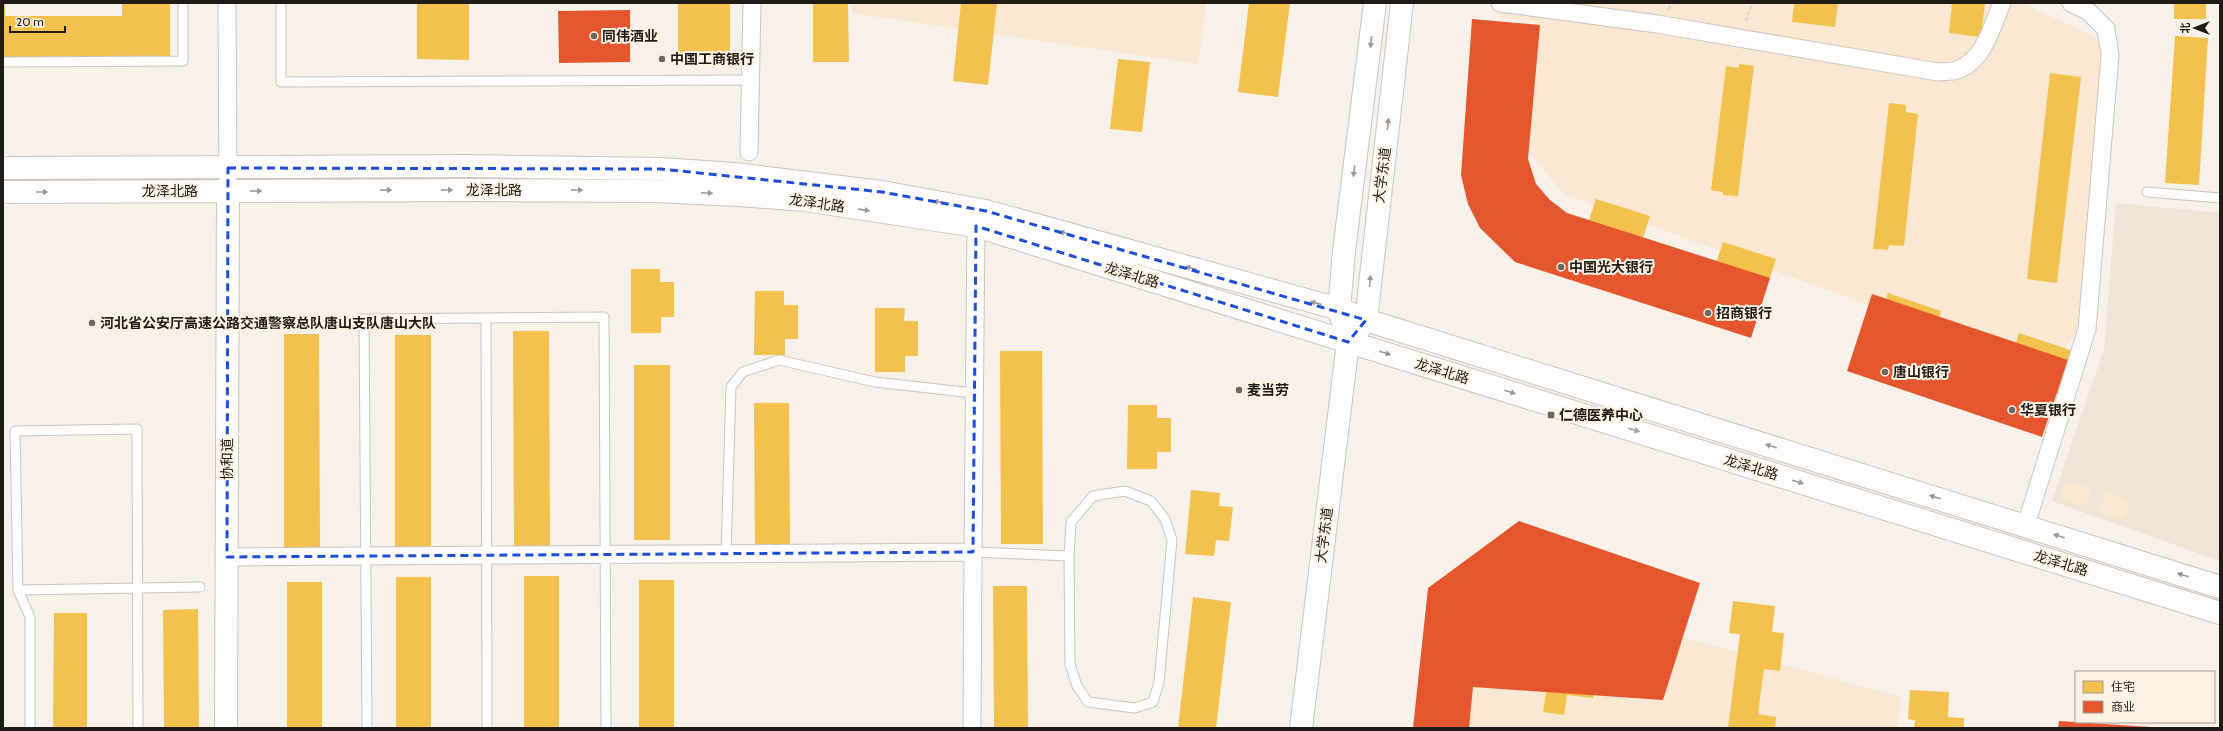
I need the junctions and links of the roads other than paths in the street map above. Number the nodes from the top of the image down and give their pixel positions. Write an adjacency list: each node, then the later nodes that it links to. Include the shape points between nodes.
1 (183, 3): 10 (lane, via 183,61)
2 (227, 3): 14 (street)
3 (281, 3): 11 (lane, via 281,82)
4 (752, 3): 11 (street)
5 (1376, 3): 20 (main road, 大学东道, one-way to 20)
6 (1402, 3): 22 (main road, 大学东道, one-way to 6)
7 (1500, 3): 8 (street, via 1657,24 1938,72 1957,70 1972,62 1983,46)
8 (2002, 3)
9 (2071, 3): 25 (street, via 2089,12 2106,29 2110,55 2088,321)
10 (3, 62)
11 (750, 80): 12 (street)
12 (749, 152)
13 (3, 168): 14 (main road, 龙泽北路)
14 (228, 168): 15 (street); 19 (main road, 龙泽北路, one-way to 14, via 882,192 735,174 661,169 467,166)
15 (228, 191): 16 (main road, 龙泽北路, one-way to 15); 19 (main road, 龙泽北路, one-way to 19, via 654,191 805,200); 32 (main road, 协和道)
16 (3, 192)
17 (2147, 192): 18 (lane)
18 (2220, 198)
19 (981, 219): 20 (main road, 龙泽北路, one-way to 19); 23 (main road, 龙泽北路); 24 (street)
20 (1339, 309): 22 (main road, 龙泽北路); 23 (main road, 大学东道)
21 (486, 318): 28 (lane, via 604,317); 29 (lane); 30 (lane, via 364,319)
22 (1366, 320): 23 (main road); 25 (main road, 龙泽北路, one-way to 22)
23 (1348, 342): 37 (main road, 龙泽北路, one-way to 37); 45 (main road, 大学东道)
24 (973, 392): 26 (street); 27 (lane, via 875,382 779,360 742,372 731,387)
25 (2026, 525): 34 (main road, 龙泽北路, one-way to 25)
26 (973, 552): 27 (street); 31 (lane); 44 (street)
27 (726, 553): 28 (street)
28 (605, 554): 29 (street); 43 (lane)
29 (488, 555): 30 (street); 42 (lane)
30 (366, 556): 32 (street); 41 (lane)
31 (1069, 556): 31 (lane, via 1070,664 1076,686 1088,702 1135,708 1153,702 1159,682 1172,540 1165,519 1151,501 1125,491 1093,496 1071,522)
32 (227, 557): 40 (main road, 协和道)
33 (200, 587): 35 (lane)
34 (2220, 587)
35 (137, 588): 36 (lane); 36 (lane, via 137,429 15,431); 39 (lane)
36 (18, 590): 38 (lane, via 30,617)
37 (2220, 613)
38 (30, 728)
39 (138, 728)
40 (226, 728)
41 (367, 728)
42 (487, 728)
43 (606, 728)
44 (972, 728)
45 (1301, 728)

